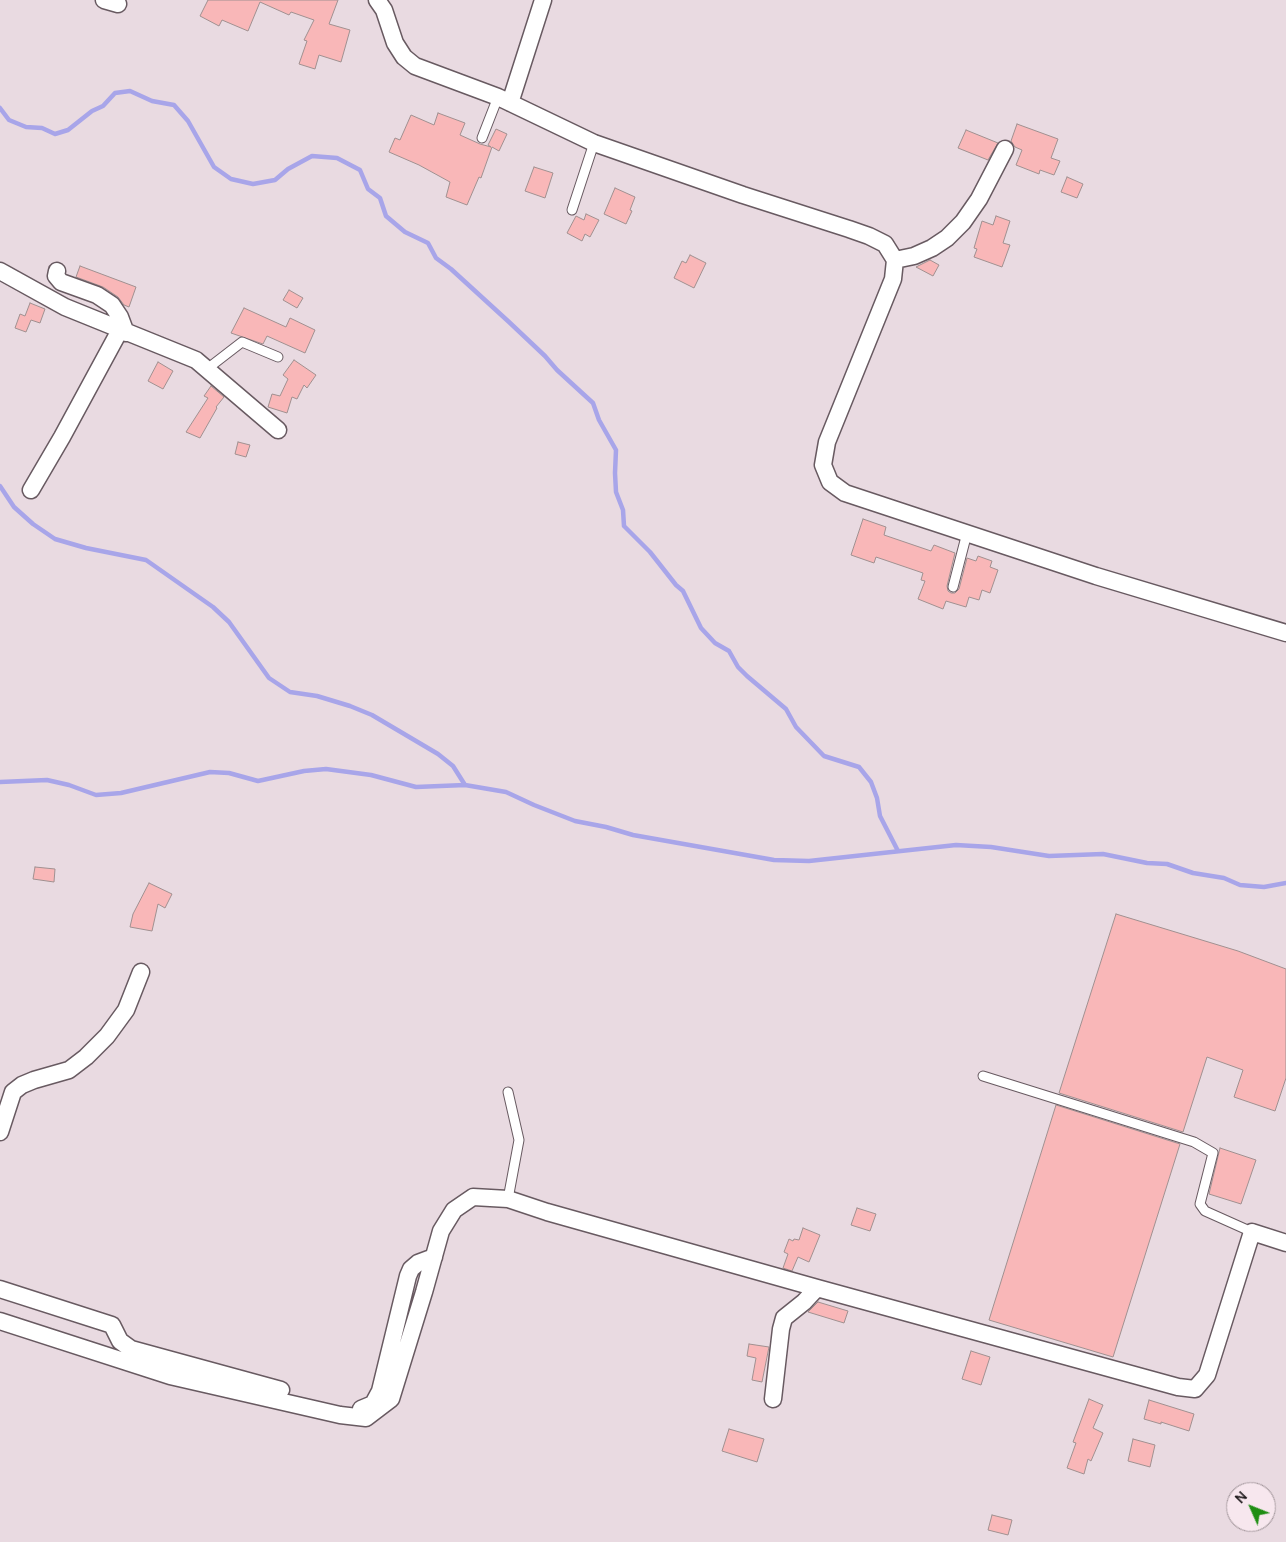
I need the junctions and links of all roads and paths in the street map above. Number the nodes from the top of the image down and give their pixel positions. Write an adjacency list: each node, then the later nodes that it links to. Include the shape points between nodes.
1 (377, 0): 3 (street, via 384,10 395,43 415,66)
2 (543, 0): 3 (street)
3 (504, 100): 4 (lane); 5 (street)
4 (482, 138)
5 (594, 143): 7 (lane); 8 (street, via 869,236 885,244)
6 (1005, 149): 8 (street, via 979,199 947,238 914,256)
7 (572, 210)
8 (894, 260): 16 (street, via 893,279 827,442 823,465 830,482 845,493)
9 (0, 271): 11 (street, via 65,307)
10 (57, 271): 11 (street, via 56,276 61,282 96,295 112,305 120,316)
11 (123, 332): 13 (street, via 196,360); 15 (street)
12 (278, 356): 13 (lane, via 242,342)
13 (206, 369): 14 (street)
14 (278, 430)
15 (31, 490)
16 (967, 533): 17 (lane); 18 (street)
17 (953, 587)
18 (1286, 633)
19 (141, 972): 22 (street, via 126,1010 107,1036 69,1070 34,1080 13,1092)
20 (983, 1076): 24 (lane, via 1194,1142 1213,1153 1200,1204 1205,1211)
21 (508, 1092): 23 (lane, via 519,1140)
22 (0, 1132)
23 (508, 1200): 26 (street, via 473,1197 454,1210 441,1232); 27 (street)
24 (1252, 1232): 25 (street); 27 (street, via 1207,1374 1195,1389)
25 (1286, 1243)
26 (434, 1257): 28 (street, via 411,1269 380,1391 372,1404 362,1409 131,1349 120,1341 112,1325); 29 (street, via 391,1399 366,1418 340,1415 170,1376)
27 (818, 1288): 30 (street, via 784,1318)
28 (0, 1289)
29 (0, 1321)
30 (773, 1399)

